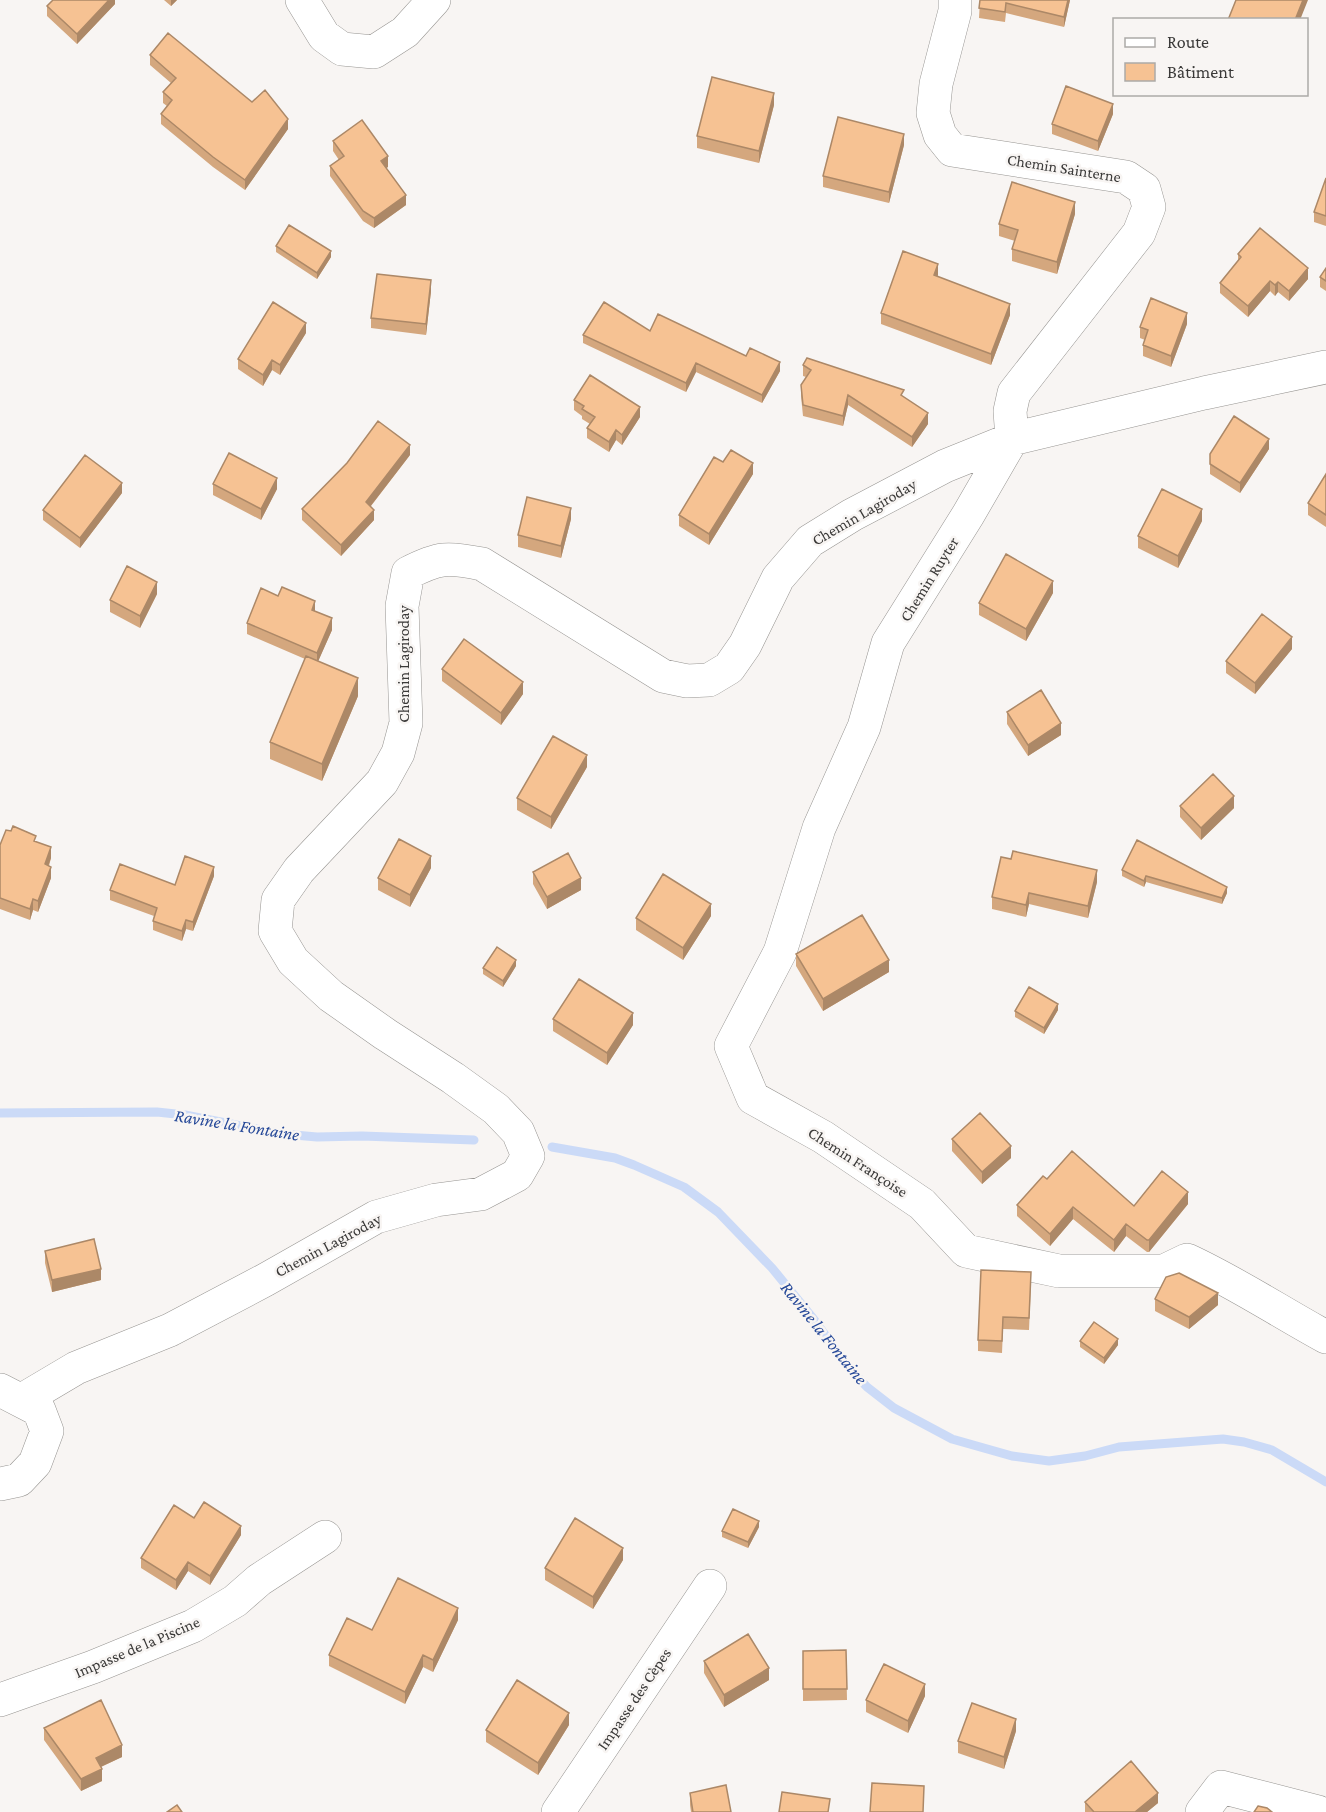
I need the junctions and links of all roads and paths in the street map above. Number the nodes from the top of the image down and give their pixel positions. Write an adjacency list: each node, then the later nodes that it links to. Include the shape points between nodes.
1 (302, 0): 2 (street, via 324,36 342,49 374,52 405,32)
2 (434, 0)
3 (955, 0): 5 (street, Chemin Sainterne, via 933,113 940,135 952,150 1126,177 1144,189 1149,207 1139,233 1014,393 1010,411)
4 (1326, 367): 5 (street, Chemin Lagiroday)
5 (1012, 439): 6 (street, Chemin Ruyter, via 888,643); 8 (street, Chemin Lagiroday, via 945,466 810,541 778,578 745,645 729,668 709,680 663,676 482,564 457,559 431,561 408,573 402,606 406,723 398,753 382,782 299,870 278,900 274,932 293,961 331,996 496,1110 518,1132 528,1156 517,1175 481,1194 436,1200 376,1217 170,1330)
6 (864, 727): 7 (street, Chemin Françoise, via 819,828 780,952 732,1046 753,1098 823,1137 922,1204 966,1251 1059,1270 1164,1271 1188,1260 1223,1276)
7 (1326, 1337)
8 (11, 1395): 9 (street, via 39,1410 46,1431 35,1463 19,1480)
9 (0, 1484)
10 (325, 1537): 12 (street, Impasse de la Piscine, via 193,1626)
11 (710, 1586): 13 (street, Impasse des Cèpes)
12 (0, 1700)
13 (558, 1812)
14 (1202, 1812): 15 (street, via 1221,1787)
15 (1318, 1812)

